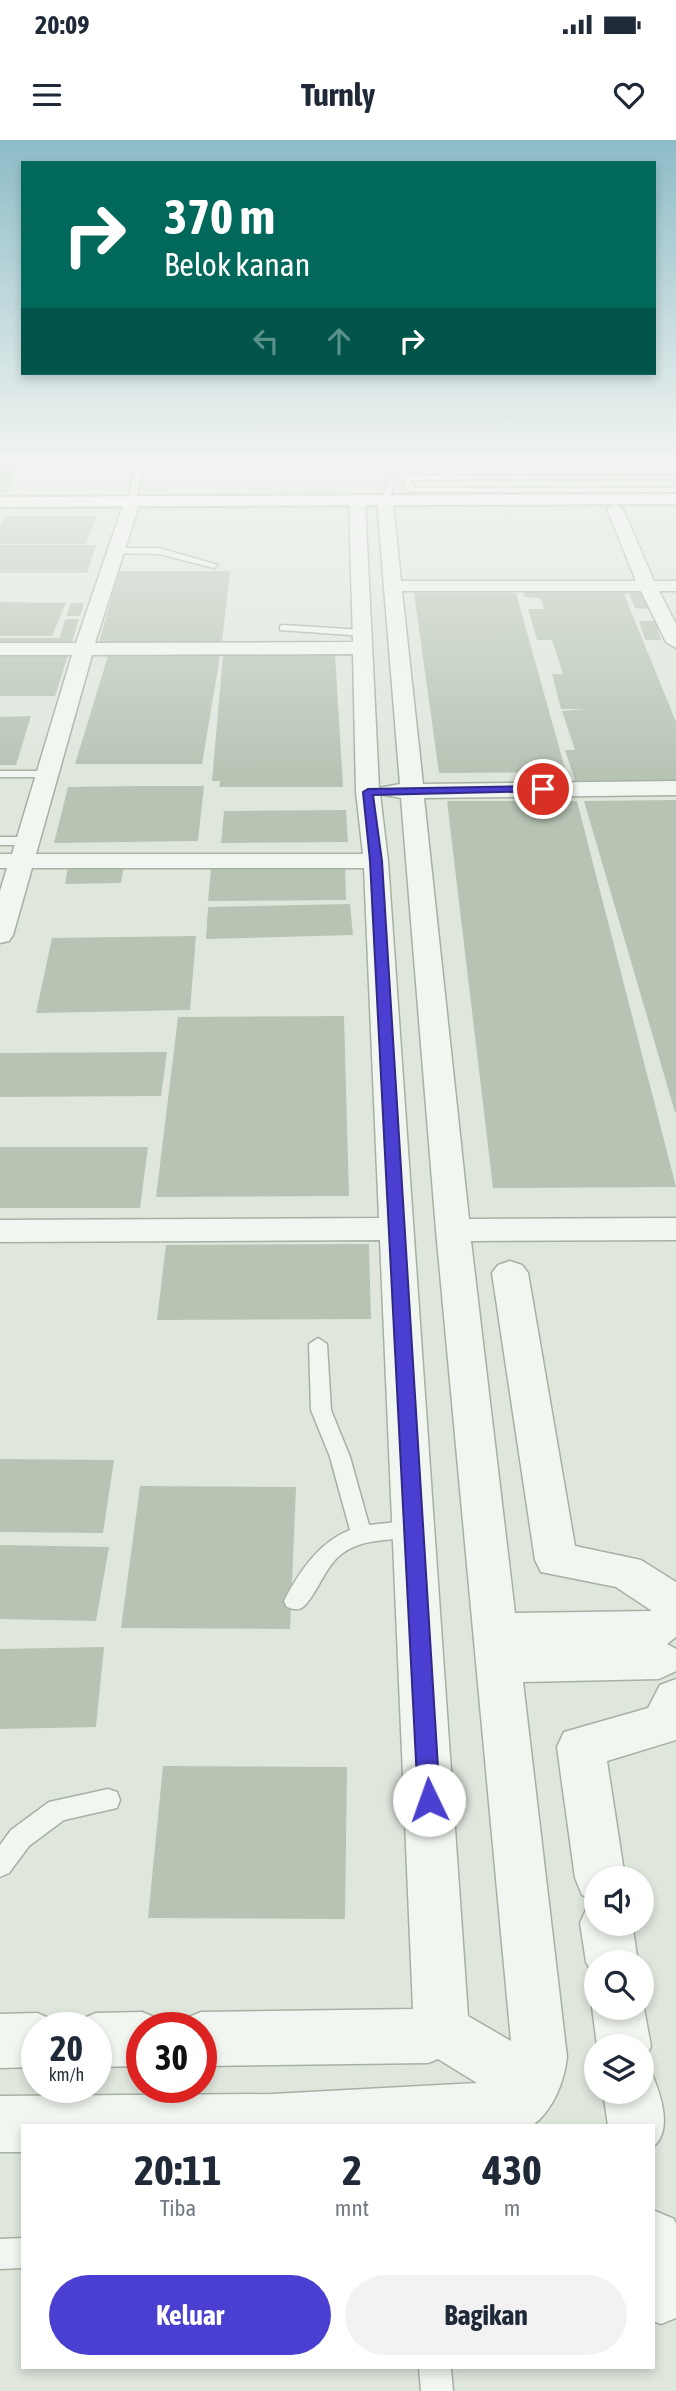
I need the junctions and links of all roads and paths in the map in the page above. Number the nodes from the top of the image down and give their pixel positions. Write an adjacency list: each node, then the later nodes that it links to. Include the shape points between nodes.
1 (112, 562): 13 (street)
2 (203, 562): 6 (lane)
3 (371, 562): 11 (street)
4 (390, 562): 7 (street)
5 (638, 562): 8 (street)
6 (214, 565)
7 (394, 586): 8 (street); 18 (street)
8 (648, 586): 9 (street); 12 (street)
9 (676, 586)
10 (283, 628): 11 (lane)
11 (363, 641): 13 (street); 19 (street)
12 (676, 642)
13 (84, 648): 14 (street); 16 (street)
14 (0, 649)
15 (0, 774): 16 (lane)
16 (49, 774): 21 (street)
17 (676, 788): 18 (street)
18 (411, 790): 19 (street); 26 (street)
19 (368, 792): 22 (street)
20 (0, 841): 21 (lane)
21 (18, 854): 22 (street); 23 (street)
22 (376, 861): 24 (street)
23 (0, 935)
24 (397, 1229): 27 (street); 30 (street)
25 (676, 1229): 26 (street)
26 (453, 1230): 34 (street)
27 (0, 1231)
28 (510, 1273): 33 (street, via 556,1560 626,1572)
29 (317, 1344): 31 (lane, via 321,1410 340,1457)
30 (415, 1528): 31 (lane); 38 (street, via 441,2018)
31 (361, 1533): 32 (lane, via 327,1553)
32 (295, 1601)
33 (670, 1646): 34 (street); 37 (street, via 664,1724 581,1747)
34 (497, 1648): 42 (street, via 540,2057)
35 (108, 1800): 36 (lane, via 58,1810 20,1838)
36 (0, 1866)
37 (598, 1866)
38 (438, 2029): 39 (street, via 428,2036); 42 (street)
39 (217, 2039)
40 (21, 2040): 41 (street)
41 (0, 2041)
42 (532, 2084): 44 (street, via 522,2100 508,2109 441,2115 272,2122)
43 (633, 2104): 45 (street)
44 (0, 2124)
45 (636, 2124)
46 (21, 2253): 47 (lane)
47 (0, 2254)
48 (435, 2369): 49 (lane)
49 (437, 2391)

